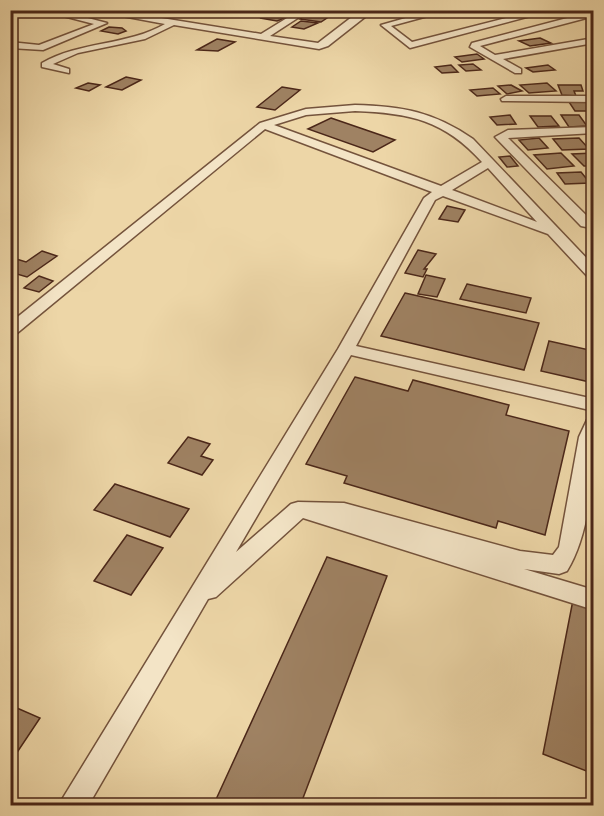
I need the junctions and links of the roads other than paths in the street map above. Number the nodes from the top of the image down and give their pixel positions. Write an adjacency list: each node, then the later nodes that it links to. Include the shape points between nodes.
1 (28, 10): 9 (street)
2 (44, 10): 13 (street, via 103,23 40,48)
3 (94, 10): 10 (street)
4 (306, 10): 11 (street)
5 (365, 10): 11 (street, via 323,45)
6 (446, 10): 7 (street, via 385,25 410,45)
7 (549, 10)
8 (594, 13): 14 (street, via 475,45)
9 (10, 16)
10 (175, 21): 11 (street); 15 (street, via 140,39 91,47 45,65)
11 (262, 37)
12 (594, 40): 14 (street)
13 (10, 45)
14 (494, 58): 16 (street)
15 (66, 71)
16 (518, 71)
17 (506, 99): 18 (street)
18 (594, 99)
19 (264, 125): 21 (street, via 312,111 389,111 447,126 469,141); 22 (street); 26 (street)
20 (593, 130): 23 (street, via 508,133 501,137)
21 (488, 163): 22 (street); 24 (street)
22 (439, 190): 24 (street); 27 (street, via 430,198)
23 (586, 223)
24 (552, 231): 25 (street)
25 (594, 275)
26 (10, 331)
27 (346, 349): 28 (street); 32 (street)
28 (594, 405)
29 (594, 424): 30 (street, via 588,437 569,549 559,565 520,560 344,511)
30 (298, 510): 31 (street); 32 (street)
31 (594, 600)
32 (192, 605): 33 (street)
33 (72, 806)

